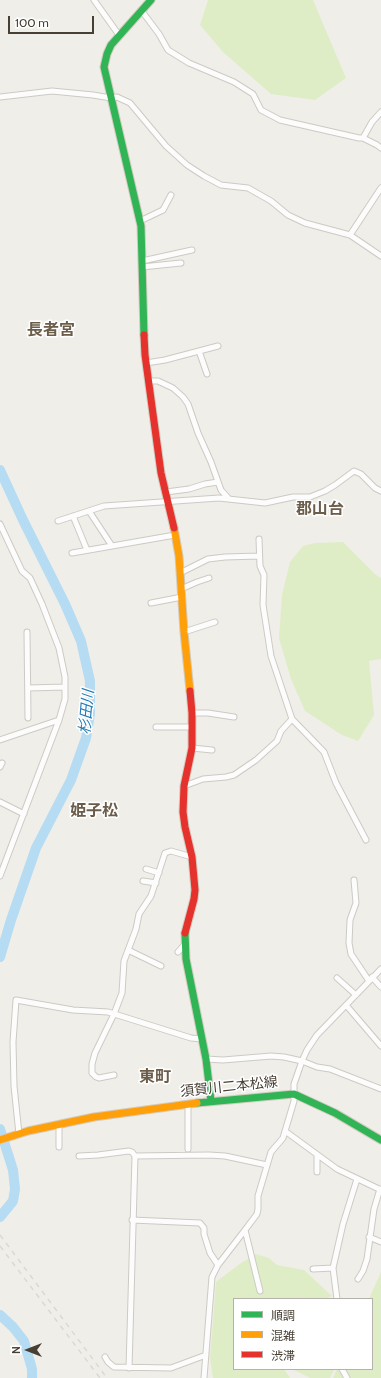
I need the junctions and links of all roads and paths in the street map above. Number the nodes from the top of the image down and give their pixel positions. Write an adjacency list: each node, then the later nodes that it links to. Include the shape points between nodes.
1 (94, 0): 4 (street)
2 (151, 0): 3 (street)
3 (141, 10): 4 (street); 8 (street, via 168,50 253,94 261,110 280,120)
4 (119, 35): 6 (street, via 111,45 104,67)
5 (0, 97): 6 (street, via 52,91)
6 (111, 98): 12 (street); 13 (street, via 117,97 130,103 166,146 204,176 221,185 248,188 271,201 288,215 305,223)
7 (381, 112): 8 (street)
8 (363, 138): 9 (street)
9 (381, 148)
10 (381, 188): 13 (street)
11 (171, 195): 12 (street, via 163,210)
12 (140, 220): 17 (street)
13 (350, 235): 15 (street)
14 (192, 250): 17 (street)
15 (381, 256)
16 (181, 263): 17 (street)
17 (142, 264): 20 (street)
18 (218, 346): 19 (street)
19 (199, 351): 20 (street); 21 (street)
20 (146, 363): 22 (street)
21 (207, 374)
22 (148, 381): 23 (street, via 158,381 173,388 188,404); 25 (street)
23 (218, 482): 25 (street); 26 (street)
24 (381, 491): 26 (street, via 354,471 325,491 310,496 265,503)
25 (166, 492): 27 (street)
26 (229, 499): 27 (street)
27 (168, 502): 28 (street, via 104,506); 32 (street)
28 (89, 511): 29 (street); 34 (street)
29 (73, 516): 30 (street); 35 (street)
30 (58, 521)
31 (0, 524): 46 (street, via 22,571 30,578 54,632 64,665)
32 (175, 536): 34 (street); 38 (street)
33 (259, 539): 37 (street)
34 (112, 546): 35 (street)
35 (88, 550): 36 (street)
36 (72, 553)
37 (259, 556): 38 (street, via 208,559); 51 (street, via 264,575 263,605 271,656)
38 (180, 573): 40 (street)
39 (209, 578): 40 (street)
40 (181, 589): 41 (street)
41 (182, 597): 42 (street); 45 (street)
42 (151, 603)
43 (215, 622): 45 (street)
44 (27, 632): 47 (street)
45 (184, 632): 48 (street)
46 (65, 687): 47 (street); 52 (street)
47 (28, 688): 50 (street)
48 (192, 713): 49 (street); 54 (street)
49 (234, 717)
50 (28, 718)
51 (292, 719): 58 (street, via 272,746 234,775 203,779); 61 (street, via 324,752 336,783)
52 (59, 720): 55 (street); 60 (street)
53 (156, 727): 54 (street)
54 (192, 727): 56 (street)
55 (0, 740)
56 (192, 748): 57 (street); 58 (street)
57 (212, 750)
58 (184, 786): 62 (street, via 183,812)
59 (0, 802): 60 (street)
60 (24, 814): 65 (street)
61 (366, 840)
62 (192, 857): 64 (street, via 168,851 164,855); 69 (street, via 195,890 185,930)
63 (146, 869): 64 (street)
64 (159, 873): 68 (street)
65 (0, 876)
66 (354, 880): 75 (street, via 356,903 350,920 349,943 351,954)
67 (143, 881): 68 (street)
68 (156, 883): 70 (street, via 139,914)
69 (185, 944): 71 (street); 80 (street)
70 (128, 950): 72 (street); 79 (street, via 124,961 122,993)
71 (178, 952)
72 (162, 966)
73 (381, 969): 75 (street)
74 (337, 978): 77 (street)
75 (371, 979): 76 (street); 77 (street)
76 (381, 987)
77 (356, 994): 78 (street)
78 (346, 1005): 81 (street); 83 (street, via 317,1035)
79 (114, 1014): 80 (street, via 191,1038); 84 (street, via 95,1053 92,1073 99,1078); 91 (street, via 16,1000 13,1042)
80 (202, 1038): 82 (street)
81 (381, 1046)
82 (206, 1059): 83 (street, via 271,1056); 87 (street)
83 (302, 1061): 85 (street); 86 (street, via 295,1078)
84 (114, 1075)
85 (381, 1089)
86 (294, 1094): 87 (street, 須賀川二本松線); 90 (street); 93 (street, 須賀川二本松線, via 335,1113)
87 (211, 1101): 88 (street, 須賀川二本松線)
88 (188, 1104): 89 (street, 須賀川二本松線); 95 (street)
89 (59, 1124): 91 (street, 須賀川二本松線); 94 (street)
90 (284, 1131): 96 (street); 99 (street, via 283,1138 271,1152)
91 (17, 1134): 92 (street, 須賀川二本松線)
92 (0, 1140)
93 (381, 1140)
94 (59, 1147)
95 (188, 1149)
96 (318, 1155): 100 (street); 101 (street)
97 (79, 1156): 98 (street, via 130,1151)
98 (135, 1156): 99 (street, via 225,1156); 103 (street)
99 (267, 1166): 104 (street, via 258,1196 257,1214)
100 (317, 1172)
101 (357, 1179): 102 (street); 108 (street)
102 (381, 1190): 105 (street, via 374,1209)
103 (132, 1220): 107 (street, via 200,1223 204,1228 210,1253); 115 (street)
104 (246, 1230): 107 (street); 111 (street)
105 (369, 1237): 106 (street); 110 (street, via 367,1258)
106 (381, 1242)
107 (218, 1265): 113 (street, via 212,1277)
108 (333, 1268): 109 (street); 112 (street)
109 (313, 1269)
110 (358, 1280)
111 (260, 1291)
112 (337, 1298)
113 (206, 1355): 115 (street, via 171,1368); 116 (street)
114 (105, 1357): 115 (street, via 112,1366)
115 (129, 1368)
116 (204, 1378)

